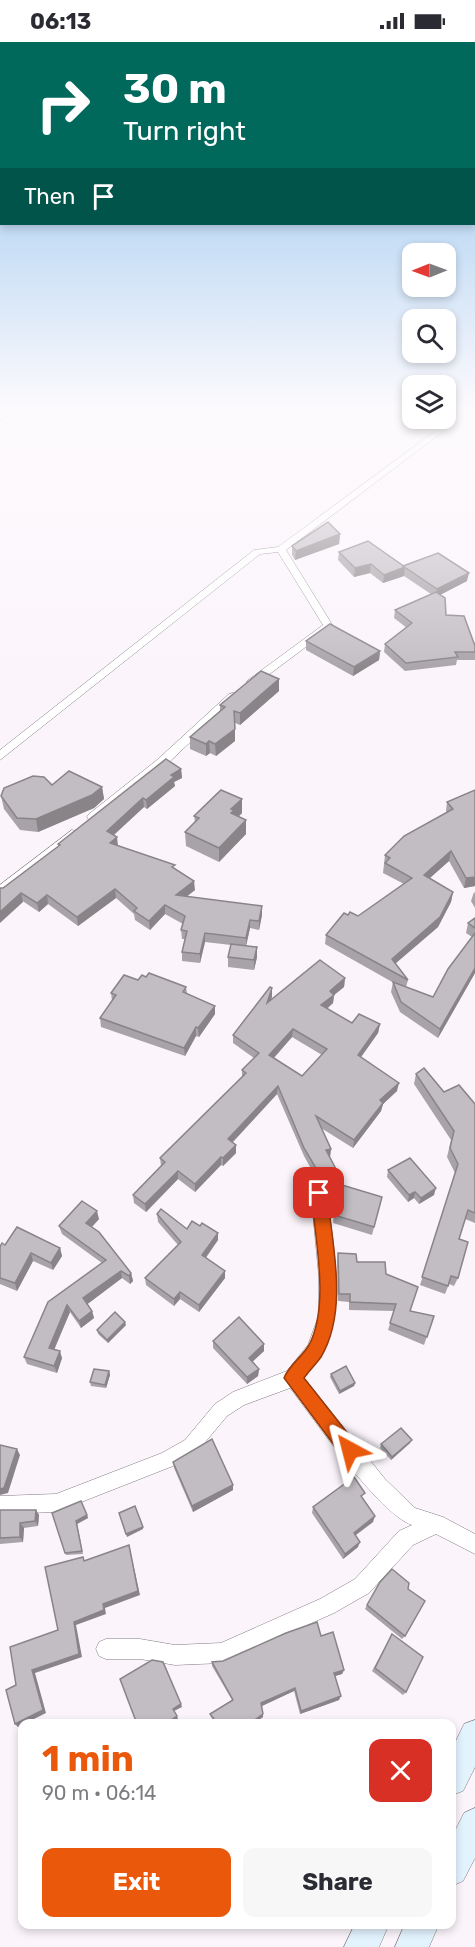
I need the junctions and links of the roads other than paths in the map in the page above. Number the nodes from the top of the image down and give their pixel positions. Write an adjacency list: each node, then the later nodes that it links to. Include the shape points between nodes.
1 (346, 501): 2 (street)
2 (281, 549): 3 (street, via 258,552); 4 (street, via 328,626 225,702 161,763)
3 (0, 756)
4 (0, 892)
5 (319, 1193): 6 (street, via 327,1315 315,1350)
6 (293, 1378): 7 (street, via 239,1398 221,1410 191,1446 166,1460 56,1503); 8 (street, via 378,1486 409,1515)
7 (0, 1505)
8 (436, 1524): 9 (street); 10 (street, via 406,1538 362,1586 222,1653 175,1655 140,1649)
9 (475, 1544)
10 (106, 1650)
11 (475, 1735): 12 (main road)
12 (456, 1772)
13 (475, 1824): 14 (main road)
14 (456, 1862)
15 (370, 1929): 17 (main road)
16 (421, 1929): 18 (main road)
17 (360, 1947)
18 (412, 1947)

